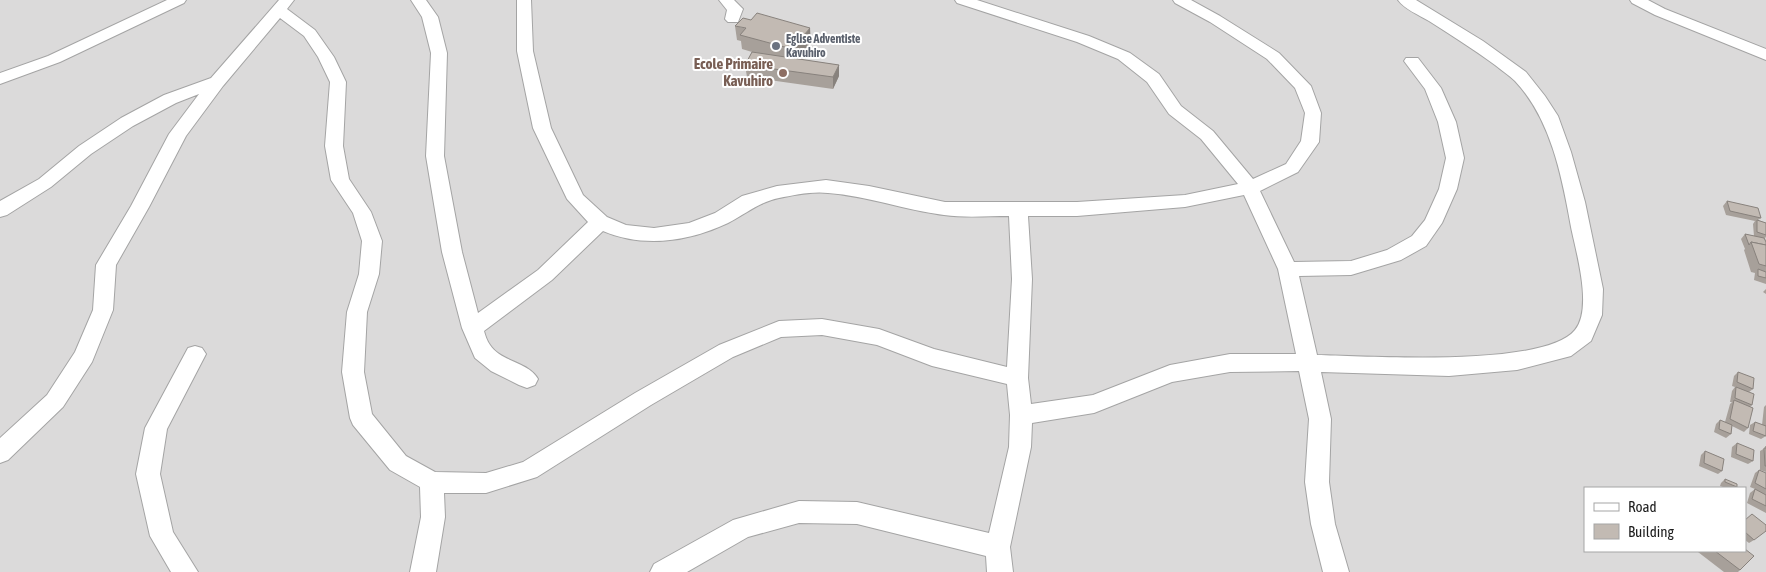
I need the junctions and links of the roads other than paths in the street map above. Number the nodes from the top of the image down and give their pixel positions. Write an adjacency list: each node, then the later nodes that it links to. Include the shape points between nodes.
1 (179, 0): 13 (street, via 54,59)
2 (418, 0): 20 (street, via 430,17 439,53 435,156 452,252)
3 (524, 0): 18 (street, via 525,51 542,128 576,199)
4 (726, 0): 10 (street, via 735,9)
5 (962, 0): 15 (street, via 1083,39 1124,56 1153,78 1175,110 1206,135)
6 (1180, 0): 15 (street, via 1273,56 1303,86 1313,114 1310,142 1292,168)
7 (1404, 0): 22 (street, via 1477,44 1520,76 1549,116 1576,202 1593,289 1592,315 1584,335 1564,350 1517,361 1449,367)
8 (1637, 0): 11 (street)
9 (283, 5): 14 (street); 27 (street, via 310,32 338,82 334,146 340,180 362,212 372,241 369,274 357,312 354,372 361,418 398,463)
10 (733, 19)
11 (1766, 55)
12 (1412, 61): 19 (street, via 1433,88 1447,122 1455,158 1448,188 1433,223 1419,241 1394,255 1351,268)
13 (0, 79)
14 (217, 82): 16 (street, via 170,99 126,122 45,183); 26 (street, via 178,134 106,265 103,310 84,356 55,401)
15 (1250, 188): 17 (street, via 1185,200); 19 (street)
16 (0, 210)
17 (1018, 210): 18 (street, via 945,209 826,186 777,192 750,201 722,218 691,230 654,235 624,232); 23 (street, via 1022,279)
18 (600, 222): 20 (street, via 544,275)
19 (1288, 269): 22 (street)
20 (472, 328): 24 (street, via 482,352 498,365)
21 (195, 354): 29 (street, via 156,428 148,474 162,536)
22 (1308, 363): 25 (street, via 1230,363 1178,372 1094,404); 33 (street, via 1320,420 1318,490)
23 (1017, 378): 25 (street); 27 (street, via 932,357 879,337 822,327 779,329 726,351 528,470 486,483)
24 (527, 379)
25 (1021, 415): 28 (street, via 1020,447)
26 (0, 453)
27 (432, 482): 30 (street, via 433,516)
28 (998, 547): 31 (street, via 857,513 799,512 742,528); 32 (street)
29 (184, 572)
30 (424, 572)
31 (663, 572)
32 (1000, 572)
33 (1336, 572)

